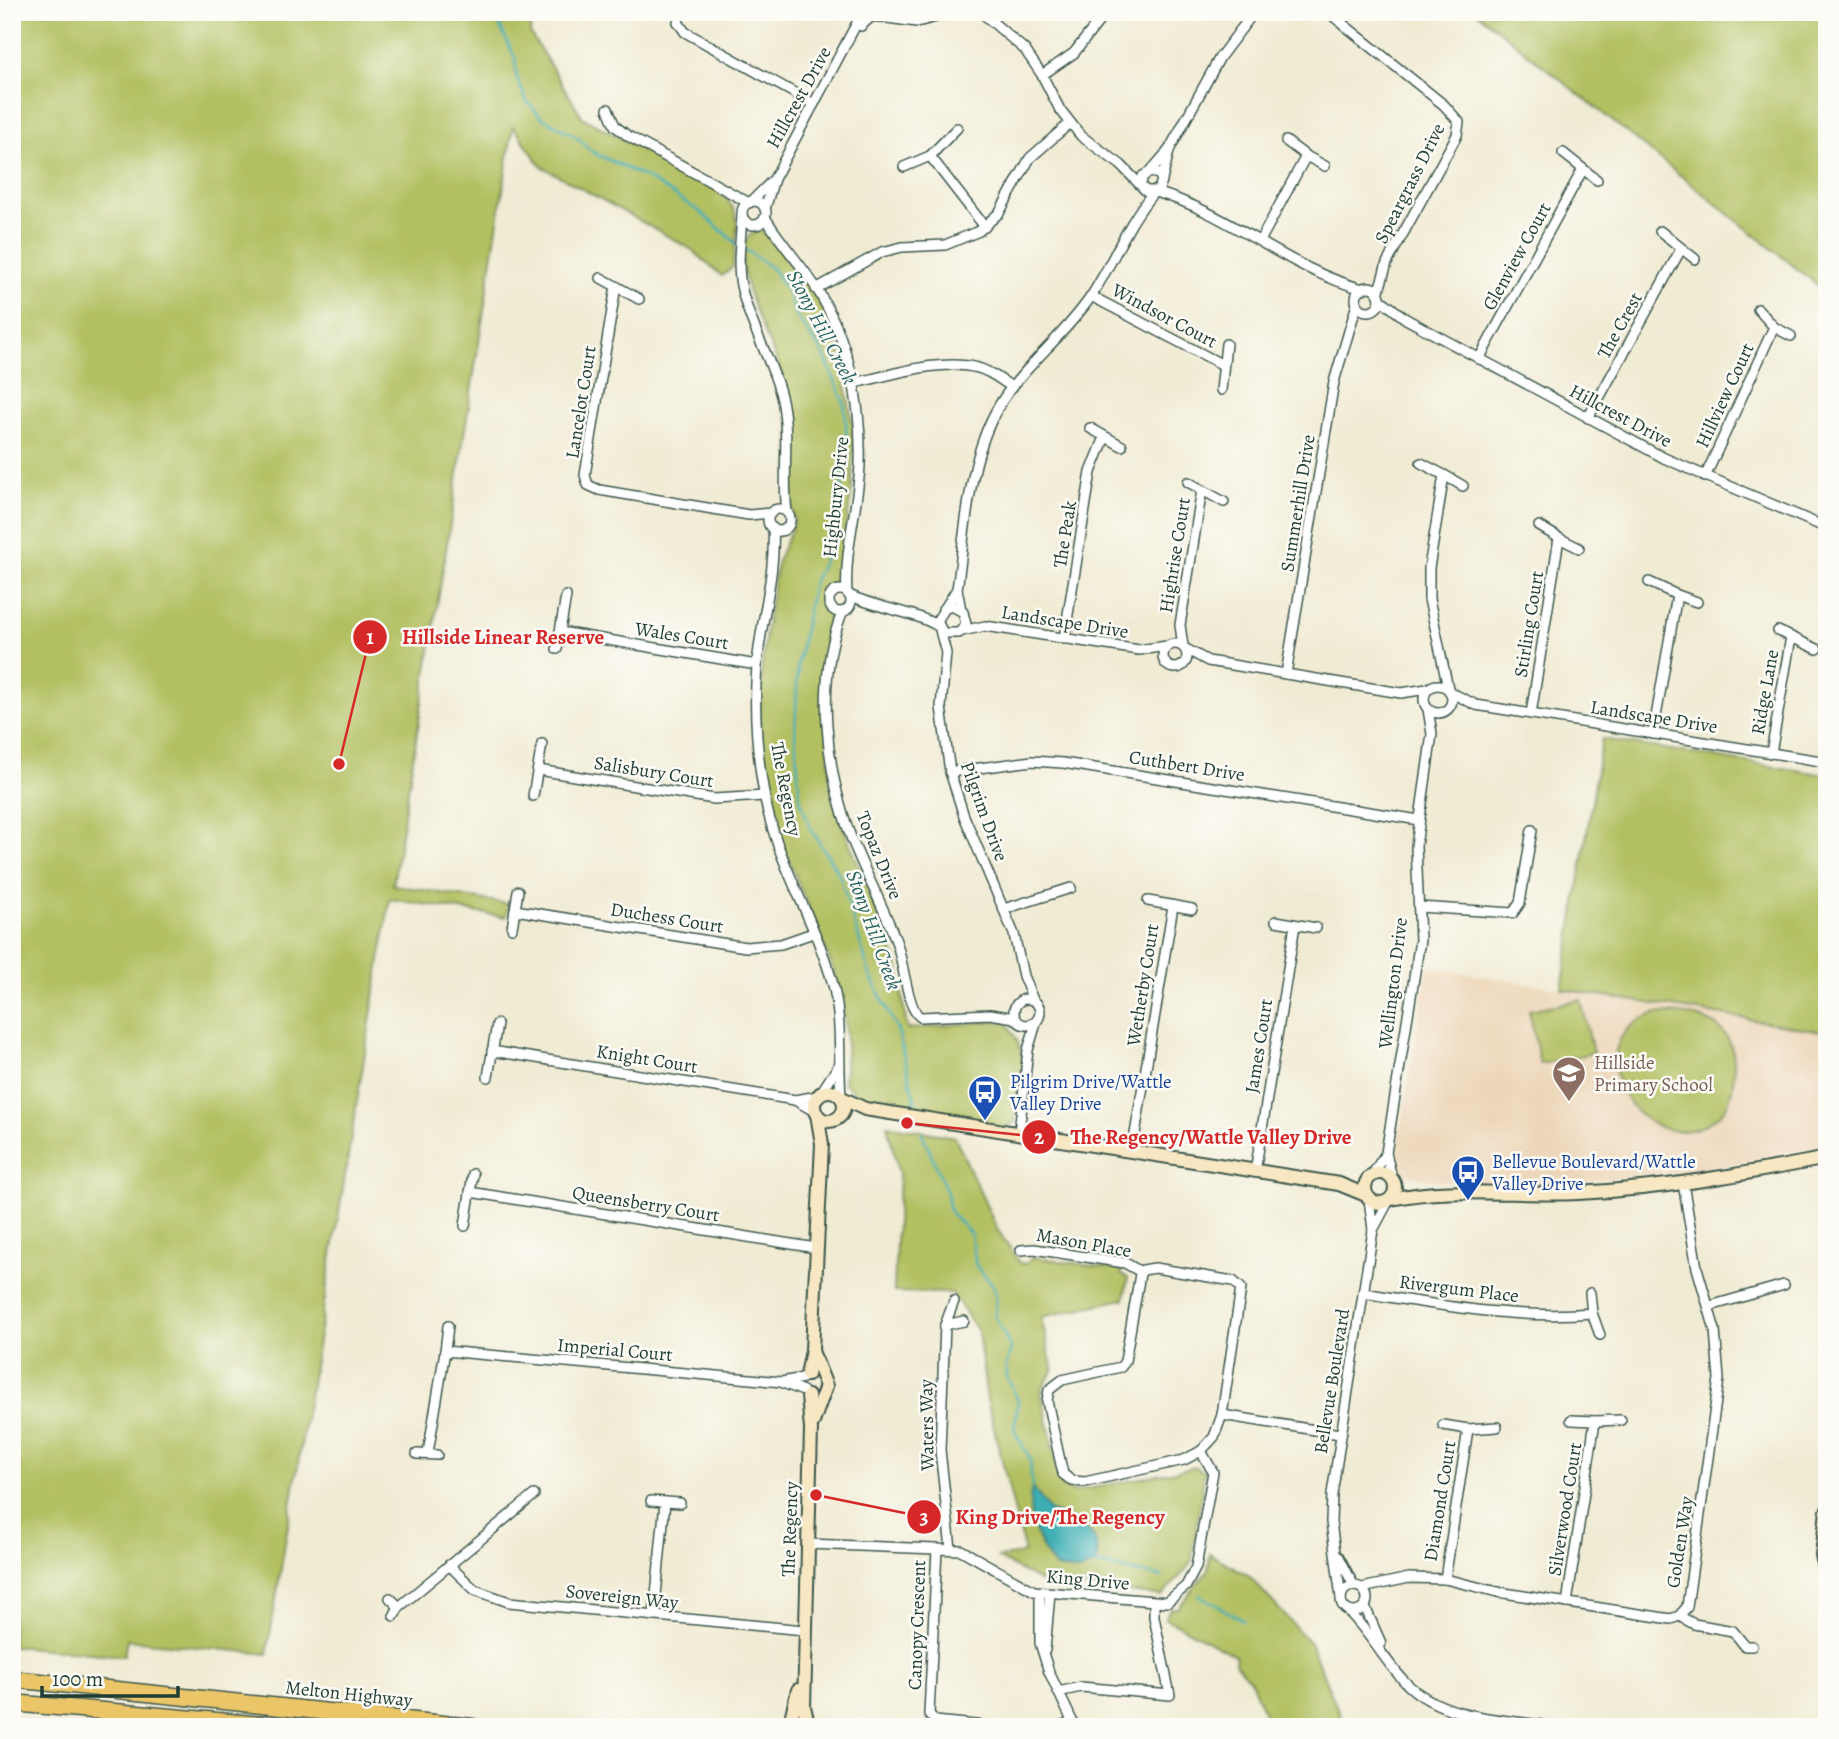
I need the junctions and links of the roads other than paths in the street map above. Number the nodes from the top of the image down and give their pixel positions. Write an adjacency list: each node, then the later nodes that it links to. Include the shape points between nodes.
1 (680, 12): 12 (street, via 678,22 685,32)
2 (887, 12): 10 (street)
3 (956, 12): 9 (street, Hillcrest Drive)
4 (1106, 12): 11 (street, via 1073,53)
5 (1254, 12): 17 (street, via 1220,57)
6 (1328, 12): 45 (street, Speargrass Drive, via 1444,104 1458,122 1457,135)
7 (870, 13): 10 (street, Hillcrest Drive); 12 (street, Hillcrest Drive, via 854,32)
8 (981, 13): 11 (street, via 1018,43)
9 (947, 14): 10 (street, Hillcrest Drive, via 926,22)
10 (897, 19)
11 (1042, 75): 14 (street)
12 (814, 104): 26 (street, Hillcrest Drive)
13 (608, 109): 31 (street, via 610,120 620,130)
14 (1070, 123): 21 (street, via 1091,145); 38 (street, via 1030,158 1005,204)
15 (957, 128): 19 (street)
16 (1286, 141): 20 (street)
17 (1169, 150): 25 (street); 27 (street)
18 (1563, 153): 24 (street)
19 (930, 156): 23 (street); 38 (street)
20 (1306, 156): 22 (street); 41 (street)
21 (1121, 165): 25 (street); 29 (street)
22 (1325, 166)
23 (904, 167)
24 (1583, 169): 28 (street); 62 (street, Glenview Court)
25 (1149, 172): 27 (street, via 1159,174); 29 (street)
26 (774, 179): 33 (street, Hillcrest Drive); 35 (street, Hillcrest Drive)
27 (1162, 180): 30 (street); 32 (street)
28 (1597, 180)
29 (1141, 184): 30 (street); 34 (street)
30 (1154, 193): 32 (street); 34 (street)
31 (730, 195): 33 (street); 36 (street)
32 (1184, 200): 41 (street)
33 (750, 203): 35 (street, via 758,202); 36 (street)
34 (1137, 211): 51 (street)
35 (765, 213): 37 (street); 40 (street, Highbury Drive)
36 (742, 214): 37 (street); 42 (street)
37 (755, 225): 40 (street, Highbury Drive); 42 (street)
38 (985, 227): 50 (street, via 954,243 882,252)
39 (1660, 231): 43 (street)
40 (779, 239): 50 (street, Highbury Drive)
41 (1260, 241): 47 (street)
42 (741, 242): 77 (street, via 739,270 747,309 782,401 788,439)
43 (1681, 249): 44 (street); 67 (street, The Crest)
44 (1695, 259)
45 (1387, 263): 49 (street, Speargrass Drive); 52 (street, Speargrass Drive)
46 (600, 278): 48 (street)
47 (1331, 279): 49 (street); 54 (street)
48 (616, 286): 53 (street); 81 (street, Lancelot Court, via 585,475 588,485)
49 (1365, 288): 52 (street, Hillcrest Drive); 54 (street, Speargrass Drive)
50 (816, 289): 64 (street, Highbury Drive, via 835,325)
51 (1091, 296): 63 (street, Windsor Court); 65 (street, via 1062,335)
52 (1379, 296): 56 (street, Speargrass Drive); 57 (street, Hillcrest Drive)
53 (639, 299)
54 (1357, 302): 56 (street, Hillcrest Drive); 60 (street, Summerhill Drive)
55 (1758, 309): 58 (street, Hillview Court)
56 (1371, 310): 57 (street, Hillcrest Drive); 60 (street, Summerhill Drive)
57 (1406, 319): 62 (street, Hillcrest Drive)
58 (1774, 327): 59 (street, Hillview Court); 73 (street, Hillview Court)
59 (1791, 336)
60 (1348, 338): 123 (street, Summerhill Drive, via 1334,382)
61 (1226, 344): 63 (street, Windsor Court)
62 (1479, 359): 67 (street, Hillcrest Drive)
63 (1223, 365): 66 (street, Windsor Court)
64 (854, 383): 65 (street, via 947,365 980,368); 89 (street, Highbury Drive, via 860,469)
65 (1012, 387): 91 (street, via 979,453)
66 (1221, 390)
67 (1588, 418): 73 (street, Hillcrest Drive)
68 (1090, 428): 69 (street)
69 (1105, 438): 70 (street); 111 (street, The Peak, via 1091,471)
70 (1122, 446)
71 (1421, 463): 72 (street)
72 (1444, 475): 75 (street); 120 (street, via 1429,568 1429,599)
73 (1705, 477): 85 (street, Hillcrest Drive)
74 (1188, 482): 76 (street, Highrise Court)
75 (1463, 486)
76 (1202, 490): 78 (street, Highrise Court); 103 (street, Highrise Court)
77 (784, 491): 79 (street); 80 (street)
78 (1224, 502)
79 (773, 512): 80 (street, Lancelot Court); 81 (street, Lancelot Court); 82 (street, The Regency)
80 (787, 512): 84 (street, via 790,523)
81 (749, 514): 82 (street, Lancelot Court)
82 (771, 526): 84 (street); 88 (street, The Regency)
83 (1539, 526): 86 (street)
84 (786, 528): 88 (street, The Regency)
85 (1827, 528)
86 (1559, 538): 87 (street); 130 (street, Stirling Court)
87 (1579, 548)
88 (774, 553): 121 (street, The Regency)
89 (845, 568): 92 (street); 93 (street)
90 (1649, 582): 94 (street)
91 (957, 589): 99 (street); 100 (street)
92 (833, 592): 93 (street); 98 (street)
93 (848, 594): 97 (street); 101 (street, via 850,605)
94 (1677, 595): 96 (street); 132 (street)
95 (566, 596): 108 (street)
96 (1696, 602)
97 (872, 606): 101 (street); 102 (street)
98 (831, 609): 101 (street); 106 (street, Topaz Drive)
99 (942, 610): 100 (street, via 952,606); 102 (street); 105 (street)
100 (962, 611): 104 (street, Landscape Drive); 109 (street, via 966,620)
101 (844, 612): 106 (street, Topaz Drive)
102 (919, 615): 105 (street)
103 (1180, 625): 112 (street, Highrise Court); 113 (street, Highrise Court)
104 (985, 626): 109 (street, Landscape Drive); 111 (street, Landscape Drive)
105 (939, 628): 109 (street, via 951,635); 117 (street, Pilgrim Drive)
106 (835, 630): 158 (street, Topaz Drive, via 828,719 837,790 848,830 897,944 912,1009 916,1016 926,1017)
107 (1778, 631): 110 (street, Ridge Lane)
108 (560, 632): 114 (street); 121 (street, Wales Court)
109 (961, 632): 117 (street, Pilgrim Drive)
110 (1791, 637): 115 (street, Ridge Lane); 134 (street, Ridge Lane)
111 (1064, 639): 116 (street, Landscape Drive)
112 (1169, 645): 113 (street); 116 (street, Landscape Drive); 119 (street)
113 (1184, 648): 118 (street); 122 (street)
114 (558, 649)
115 (1817, 649)
116 (1139, 650): 119 (street, Landscape Drive)
117 (946, 653): 137 (street, Pilgrim Drive, via 941,707)
118 (1208, 661): 122 (street); 123 (street)
119 (1164, 662): 122 (street, via 1175,668)
120 (1441, 664): 124 (street); 125 (street)
121 (757, 665): 139 (street, The Regency, via 755,709)
122 (1183, 665)
123 (1286, 674): 126 (street)
124 (1428, 688): 125 (street, via 1438,684); 126 (street); 128 (street)
125 (1449, 690): 127 (street, Landscape Drive); 129 (street, via 1451,704)
126 (1401, 692): 128 (street)
127 (1476, 705): 129 (street, Landscape Drive); 130 (street, Landscape Drive)
128 (1427, 708): 129 (street); 131 (street, Wellington Drive)
129 (1445, 711): 131 (street, Wellington Drive)
130 (1531, 714): 132 (street, Landscape Drive)
131 (1432, 734): 140 (street, Wellington Drive)
132 (1653, 734): 134 (street, Landscape Drive)
133 (542, 744): 136 (street)
134 (1771, 753): 135 (street, Landscape Drive)
135 (1827, 762)
136 (538, 770): 138 (street); 139 (street, Salisbury Court, via 714,799)
137 (950, 772): 140 (street, Cuthbert Drive, via 1032,761 1063,763); 147 (street, Pilgrim Drive)
138 (533, 796)
139 (764, 796): 154 (street, The Regency, via 782,860)
140 (1419, 820): 146 (street, Wellington Drive)
141 (1532, 830): 146 (street, via 1520,903 1513,913)
142 (1072, 888): 147 (street)
143 (518, 891): 149 (street)
144 (1148, 901): 145 (street, Wetherby Court)
145 (1173, 906): 148 (street, Wetherby Court); 174 (street, Wetherby Court)
146 (1419, 907): 175 (street, Wellington Drive, via 1418,955)
147 (1004, 909): 155 (street, Pilgrim Drive)
148 (1192, 909)
149 (515, 910): 152 (street); 154 (street, Duchess Court, via 746,947)
150 (1276, 921): 151 (street)
151 (1295, 925): 153 (street); 177 (street, James Court)
152 (512, 928)
153 (1316, 928)
154 (813, 933): 164 (street, The Regency, via 838,1006)
155 (1023, 976): 156 (street, Pilgrim Drive); 157 (street, Pilgrim Drive)
156 (1033, 1000): 157 (street); 159 (street, via 1040,1009)
157 (1018, 1003): 158 (street, Topaz Drive); 160 (street)
158 (990, 1014): 160 (street, Topaz Drive)
159 (1037, 1020): 160 (street, via 1030,1025); 162 (street)
160 (1018, 1021): 162 (street)
161 (496, 1024): 163 (street)
162 (1028, 1050): 172 (street)
163 (492, 1051): 165 (street); 168 (street, Knight Court)
164 (840, 1063): 166 (street); 167 (street, The Regency)
165 (488, 1077)
166 (819, 1095): 167 (street, via 834,1092); 168 (street, Knight Court); 170 (street)
167 (842, 1098): 169 (street); 171 (street, via 844,1107)
168 (795, 1100): 170 (street, Knight Court)
169 (864, 1109): 171 (street); 172 (street)
170 (817, 1113): 171 (street, via 824,1119); 173 (street, The Regency)
171 (838, 1117): 173 (street, The Regency)
172 (1019, 1133): 174 (street)
173 (822, 1144): 189 (street, The Regency)
174 (1132, 1152): 177 (street)
175 (1386, 1153): 179 (street, Wellington Drive); 180 (street, Wellington Drive)
176 (1827, 1158): 181 (street)
177 (1255, 1172): 182 (street)
178 (473, 1174): 183 (street)
179 (1371, 1176): 180 (street, via 1385,1174); 182 (street); 185 (street, via 1365,1185)
180 (1393, 1180): 184 (street); 186 (street, via 1395,1191)
181 (1683, 1183): 184 (street, via 1546,1195); 196 (street, Golden Way, via 1694,1255)
182 (1339, 1184): 185 (street)
183 (470, 1192): 187 (street); 189 (street, Queensberry Court)
184 (1421, 1192): 186 (street)
185 (1367, 1197): 186 (street, via 1378,1204); 188 (street, Bellevue Boulevard)
186 (1390, 1200): 188 (street, Bellevue Boulevard)
187 (464, 1226)
188 (1373, 1230): 193 (street, Bellevue Boulevard)
189 (816, 1248): 202 (street, The Regency)
190 (1021, 1250): 191 (street, Mason Place, via 1125,1263)
191 (1141, 1272): 207 (street, via 1156,1268 1233,1281 1241,1288); 216 (street, via 1121,1367 1056,1382 1049,1390 1047,1401 1063,1474 1072,1482 1085,1482 1184,1460)
192 (1784, 1285): 196 (street)
193 (1363, 1293): 197 (street, Rivergum Place, via 1483,1312); 215 (street, Bellevue Boulevard)
194 (1590, 1293): 197 (street)
195 (954, 1301): 199 (street, Waters Way)
196 (1710, 1306): 240 (street, Golden Way, via 1718,1346 1718,1400 1687,1607)
197 (1592, 1313): 201 (street)
198 (964, 1321): 199 (street)
199 (945, 1325): 226 (street, Waters Way, via 940,1450)
200 (448, 1326): 203 (street)
201 (1600, 1335)
202 (812, 1350): 204 (street, The Regency); 205 (street, The Regency)
203 (445, 1351): 205 (street, Imperial Court); 217 (street, via 432,1454)
204 (822, 1376): 205 (street, via 815,1373); 206 (street, via 826,1383)
205 (805, 1385): 206 (street, via 816,1397); 213 (street, The Regency)
206 (823, 1393): 213 (street, The Regency)
207 (1222, 1415): 215 (street); 216 (street, via 1214,1437)
208 (1571, 1420): 210 (street, Silverwood Court)
209 (1621, 1420): 210 (street, Silverwood Court)
210 (1595, 1421): 237 (street, Silverwood Court)
211 (1443, 1425): 214 (street, Diamond Court)
212 (1497, 1427): 214 (street, Diamond Court)
213 (811, 1429): 224 (street, The Regency)
214 (1468, 1429): 228 (street, Diamond Court)
215 (1340, 1434): 223 (street, Bellevue Boulevard, via 1332,1494)
216 (1201, 1451): 235 (street, King Drive, via 1213,1472 1196,1567 1173,1600)
217 (417, 1454)
218 (534, 1496): 227 (street)
219 (651, 1501): 220 (street)
220 (665, 1502): 221 (street); 239 (street)
221 (680, 1503)
222 (1827, 1511): 229 (street, via 1822,1555)
223 (1333, 1539): 231 (street, Bellevue Boulevard); 234 (street, Bellevue Boulevard)
224 (808, 1544): 225 (street, King Drive); 241 (street, The Regency)
225 (937, 1549): 226 (street, King Drive); 253 (street, Canopy Crescent, via 930,1717)
226 (951, 1549): 232 (street, King Drive, via 968,1552 1021,1586)
227 (449, 1565): 233 (street, via 396,1611); 239 (street, Sovereign Way, via 475,1590 500,1600)
228 (1445, 1579): 230 (street, Golden Way, via 1419,1577); 237 (street, Golden Way)
229 (1827, 1580)
230 (1391, 1583): 231 (street, Golden Way); 236 (street, Golden Way)
231 (1358, 1587): 234 (street, via 1347,1588); 236 (street)
232 (1045, 1593): 235 (street, King Drive); 246 (street, via 1039,1637)
233 (390, 1598)
234 (1341, 1598): 238 (street)
235 (1154, 1603): 246 (street, via 1170,1695 1081,1687)
236 (1366, 1603): 238 (street, via 1358,1612); 243 (street)
237 (1567, 1603): 240 (street, Golden Way, via 1671,1619)
238 (1349, 1612): 243 (street)
239 (654, 1616): 241 (street, Sovereign Way)
240 (1679, 1616): 242 (street, via 1694,1624 1732,1631 1745,1646)
241 (804, 1630): 244 (street, The Regency)
242 (1752, 1646)
243 (1392, 1667): 255 (street, via 1417,1692 1440,1706)
244 (802, 1678): 251 (street, The Regency); 252 (street, The Regency)
245 (12, 1679): 250 (highway, Melton Highway)
246 (1058, 1692): 248 (street)
247 (12, 1703): 249 (highway)
248 (1074, 1724): 254 (street)
249 (285, 1727)
250 (472, 1727)
251 (789, 1727)
252 (809, 1727)
253 (997, 1727)
254 (1060, 1727)
255 (1553, 1727)

